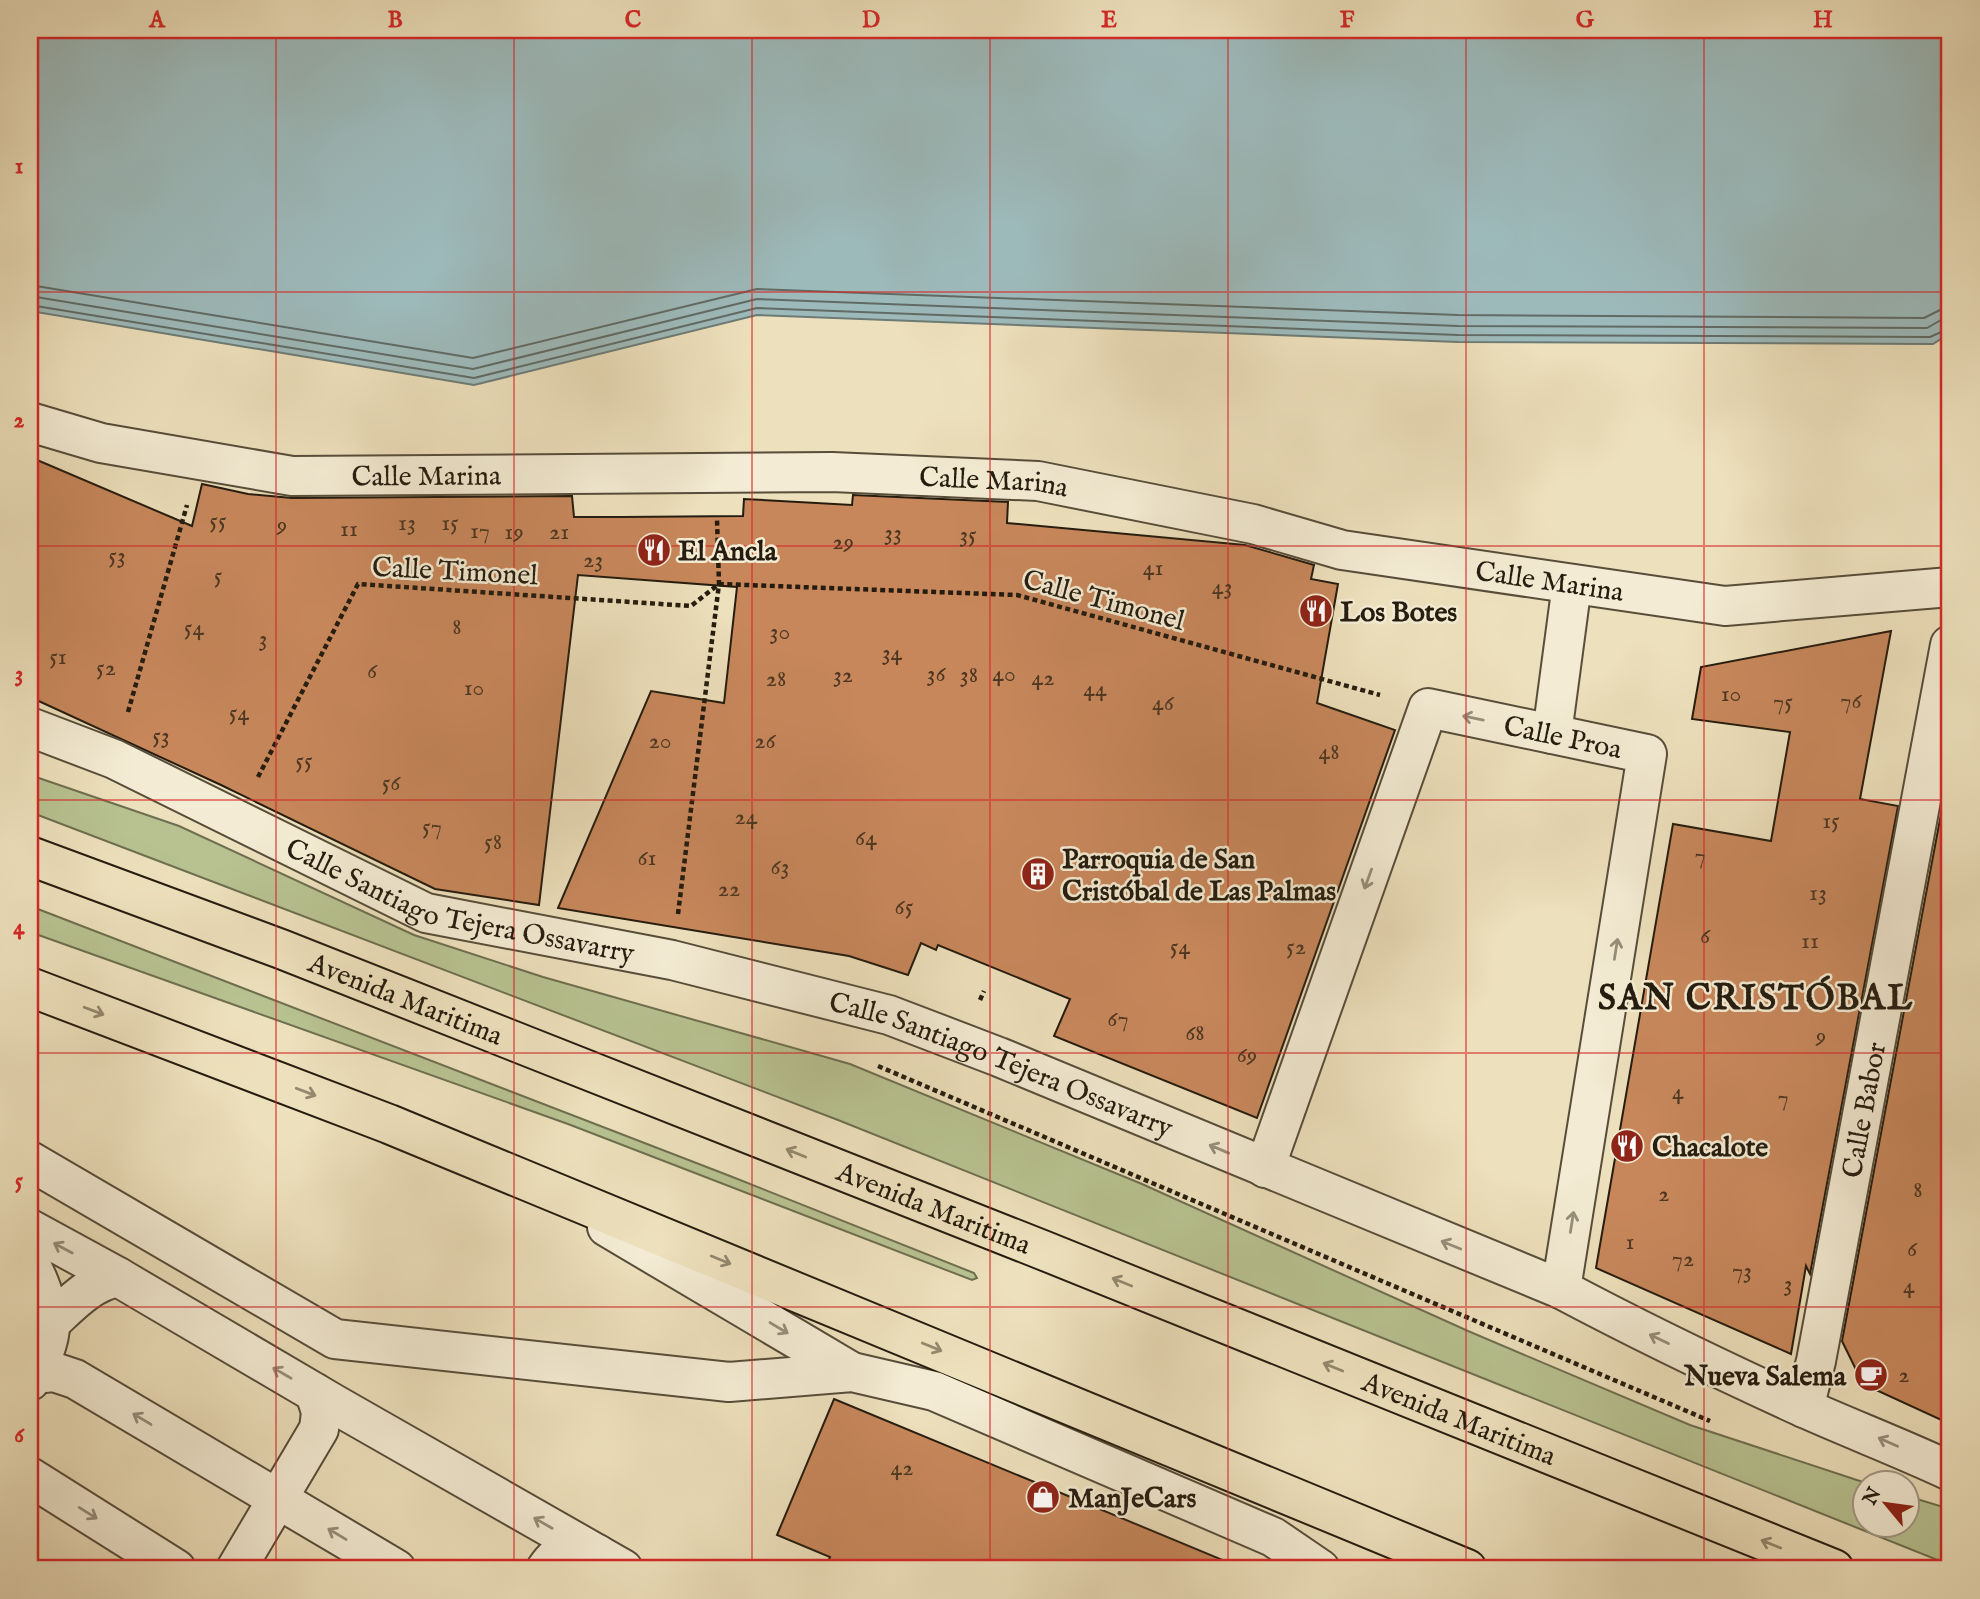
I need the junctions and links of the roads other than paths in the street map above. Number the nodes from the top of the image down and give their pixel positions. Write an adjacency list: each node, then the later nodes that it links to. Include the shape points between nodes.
1 (30, 422): 2 (street, Calle Marina, via 101,443 292,476 832,472 1038,481 1253,524 1342,550)
2 (1572, 584): 3 (street, Calle Marina, via 1725,606); 6 (street)
3 (1950, 587)
4 (1950, 645): 20 (street, Calle Babor)
5 (30, 727): 10 (street, Calle Santiago Tejera Ossavarry, one-way to 5, via 889,1015 672,960 426,913 114,760)
6 (1552, 734): 10 (street, Calle Proa, one-way to 10, via 1428,708); 15 (street, Calle Proa, one-way to 6, via 1647,754)
7 (30, 856): 33 (highway, Avenida Maritima, one-way to 7, via 320,964)
8 (30, 987): 11 (highway, one-way to 11)
9 (30, 1161): 17 (street, via 335,1339 729,1382)
10 (1265, 1168): 15 (street, Calle Santiago Tejera Ossavarry, one-way to 10)
11 (530, 1181): 17 (street, one-way to 17); 23 (highway, one-way to 23)
12 (30, 1230): 14 (street, one-way to 12)
13 (30, 1264): 16 (street)
14 (118, 1277): 16 (street, via 101,1281); 19 (street, one-way to 14)
15 (1561, 1289): 20 (street, Calle Santiago Tejera Ossavarry, one-way to 15)
16 (50, 1323): 18 (street)
17 (852, 1372): 24 (street, via 934,1391)
18 (32, 1378): 25 (street, one-way to 18, via 75,1379 54,1372)
19 (315, 1393): 25 (street, via 321,1412 318,1429); 26 (street, one-way to 19)
20 (1804, 1408): 21 (street, Calle Santiago Tejera Ossavarry, one-way to 20)
21 (1950, 1471)
22 (32, 1480): 27 (street, one-way to 27)
23 (1272, 1488): 24 (street); 32 (highway)
24 (1183, 1498): 31 (street, via 1273,1537)
25 (278, 1499): 28 (street); 29 (street, one-way to 25)
26 (610, 1562): 30 (street, via 566,1551 555,1556)
27 (176, 1569)
28 (236, 1569)
29 (396, 1569)
30 (546, 1569)
31 (1320, 1569)
32 (1467, 1569)
33 (1834, 1569)

